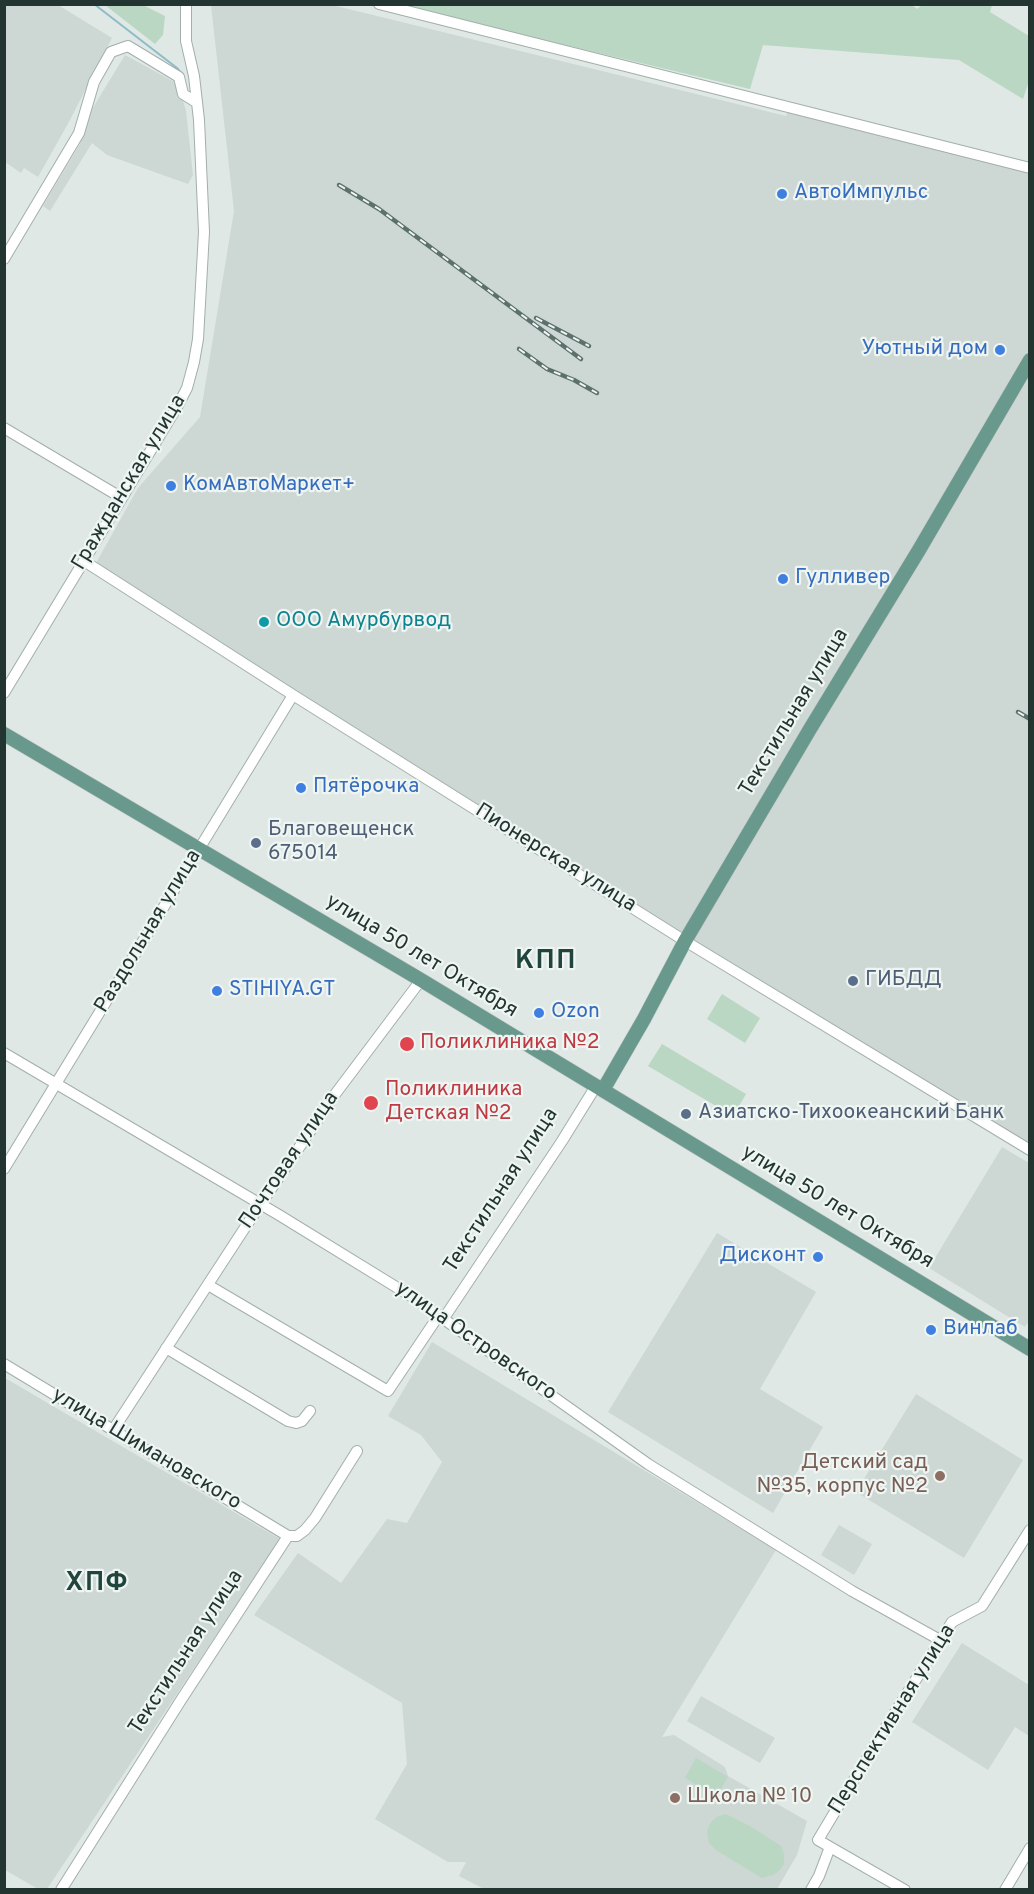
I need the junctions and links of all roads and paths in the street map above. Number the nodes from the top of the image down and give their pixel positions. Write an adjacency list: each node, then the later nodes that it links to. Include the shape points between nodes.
1 (186, 4): 3 (street, Гражданская улица, via 186,41)
2 (379, 4): 4 (street)
3 (196, 102): 5 (street, via 183,94 179,77 128,46 111,52 94,82 79,134); 8 (street, Гражданская улица, via 204,232 194,362 177,407)
4 (1029, 168)
5 (4, 258)
6 (1029, 360): 14 (main road, Текстильная улица)
7 (4, 428): 8 (street)
8 (122, 498): 9 (street, Гражданская улица)
9 (84, 561): 10 (street, Гражданская улица); 11 (street, Пионерская улица)
10 (4, 693)
11 (293, 695): 13 (street, Раздольная улица); 14 (street, Пионерская улица)
12 (4, 734): 13 (main road, улица 50 лет Октября)
13 (200, 849): 15 (main road, улица 50 лет Октября); 17 (street, Раздольная улица)
14 (685, 941): 18 (main road, Текстильная улица, via 644,1019); 19 (street, Пионерская улица)
15 (421, 980): 18 (main road, улица 50 лет Октября); 21 (street, Почтовая улица, via 336,1093)
16 (4, 1053): 17 (street, улица Островского)
17 (57, 1084): 20 (street, Раздольная улица); 21 (street, улица Островского)
18 (599, 1088): 23 (street, Текстильная улица); 25 (main road, улица 50 лет Октября)
19 (1029, 1150)
20 (4, 1169)
21 (261, 1205): 22 (street, Почтовая улица); 23 (street, улица Островского)
22 (208, 1285): 23 (street, Текстильная улица, via 388,1391); 24 (street, Почтовая улица)
23 (442, 1316): 32 (street, улица Островского, via 648,1464 852,1592)
24 (166, 1348): 27 (street, via 288,1420 302,1421); 28 (street, Почтовая улица)
25 (1029, 1349)
26 (4, 1364): 28 (street, улица Шимановского)
27 (310, 1412)
28 (113, 1430): 31 (street, улица Шимановского)
29 (357, 1451): 31 (street, Текстильная улица, via 315,1518 297,1536)
30 (1029, 1530): 32 (street, Перспективная улица, via 982,1606 952,1622)
31 (288, 1536): 35 (street, Текстильная улица)
32 (940, 1640): 33 (street, Перспективная улица, via 818,1840)
33 (830, 1847): 36 (street); 37 (street)
34 (1029, 1848): 38 (street)
35 (61, 1890)
36 (811, 1890)
37 (905, 1890)
38 (1005, 1890)

